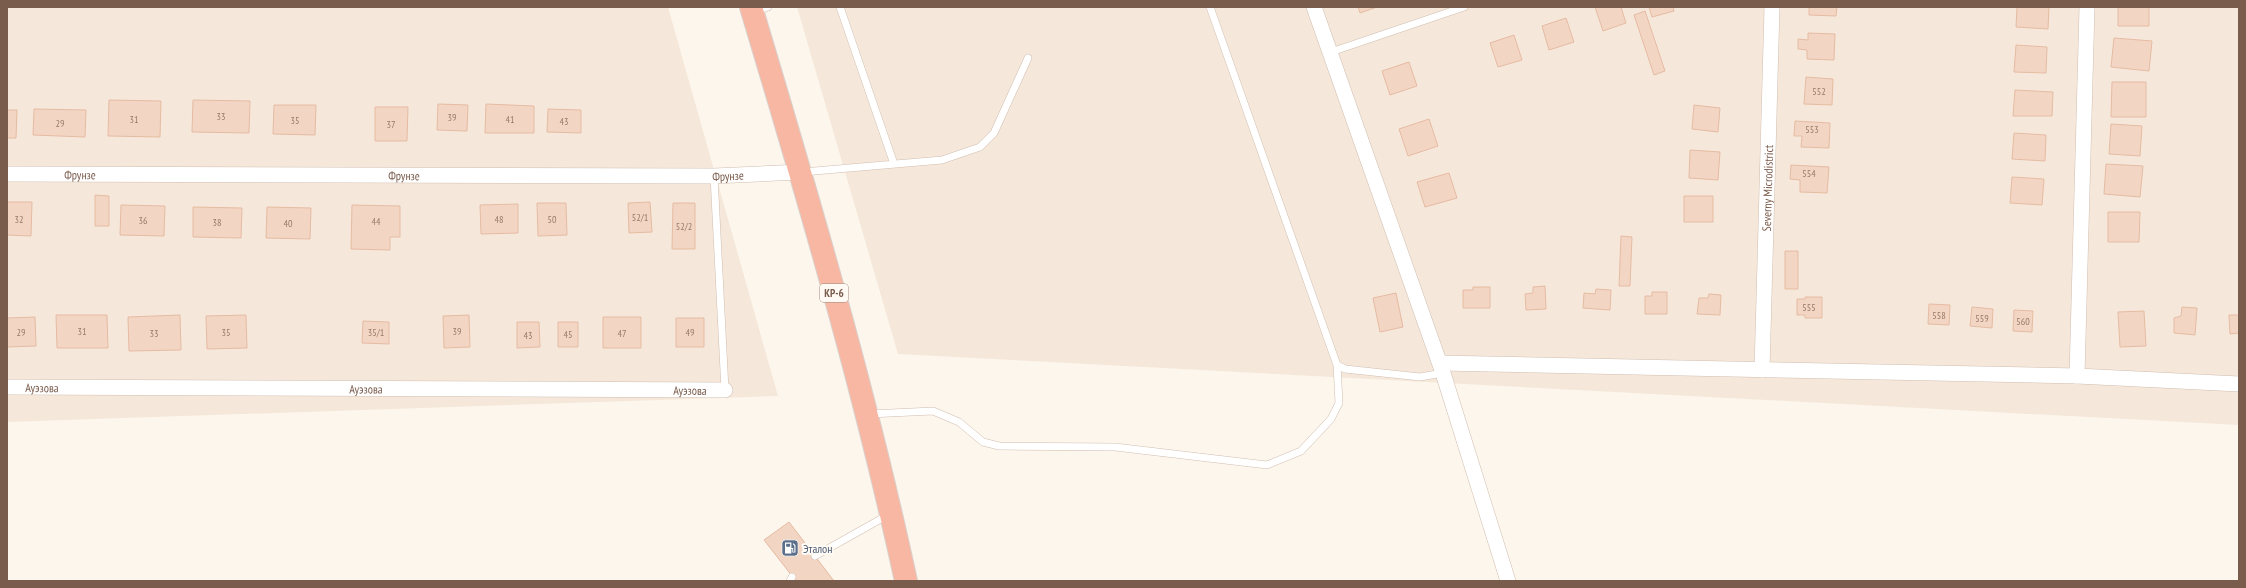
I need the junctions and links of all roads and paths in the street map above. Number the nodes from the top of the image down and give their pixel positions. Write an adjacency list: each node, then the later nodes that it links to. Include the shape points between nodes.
1 (840, 7): 10 (lane)
2 (1210, 7): 14 (lane)
3 (1314, 7): 8 (street)
4 (1464, 7): 8 (lane)
5 (1772, 7): 16 (street, Severny Microdistrict)
6 (2087, 7): 17 (street)
7 (757, 9): 11 (highway, KP-6)
8 (1331, 52): 15 (street)
9 (1028, 58): 10 (lane, via 994,133 980,147 942,160)
10 (894, 164): 11 (lane)
11 (801, 172): 13 (street, Фрунзе); 21 (highway, KP-6)
12 (7, 174): 13 (street, Фрунзе)
13 (714, 176): 20 (lane)
14 (1337, 365): 15 (lane, via 1345,369 1420,376); 21 (lane, via 1339,403 1331,419 1301,451 1267,465 1114,447 999,446 983,442 959,422 933,411)
15 (1442, 368): 16 (street); 25 (street)
16 (1762, 370): 17 (street)
17 (2077, 376): 18 (street)
18 (2239, 384)
19 (7, 387): 20 (street, Ауэзова)
20 (725, 390)
21 (867, 414): 22 (highway, KP-6)
22 (890, 514): 23 (lane); 24 (highway, KP-6)
23 (815, 556)
24 (906, 578)
25 (1508, 581)

